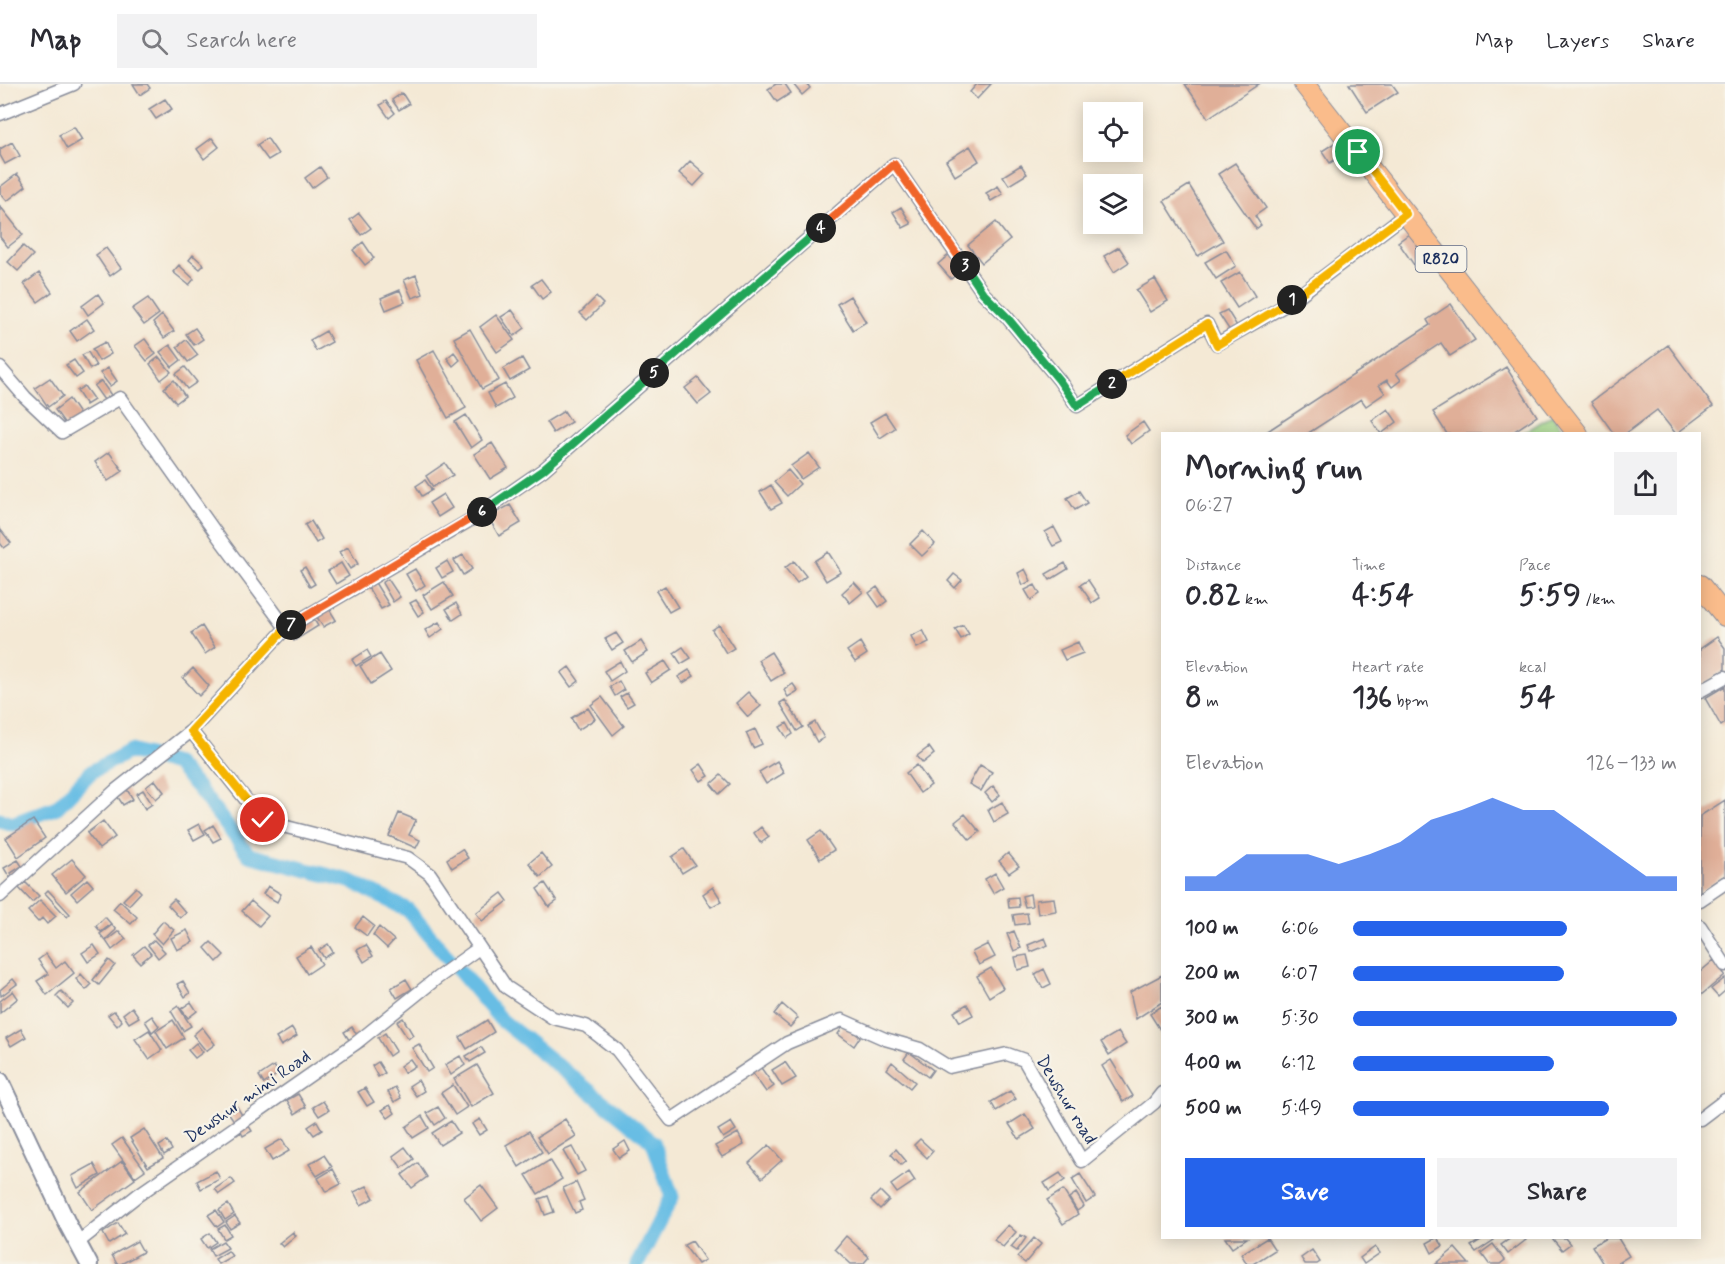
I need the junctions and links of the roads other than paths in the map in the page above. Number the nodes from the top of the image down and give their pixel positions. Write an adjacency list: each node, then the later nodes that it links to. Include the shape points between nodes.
1 (74, 84): 3 (street)
2 (1304, 84): 4 (main road, R820)
3 (0, 114)
4 (1406, 214): 6 (main road, R820); 9 (street, via 1289,303 1217,345 1207,324 1077,406 983,293 894,164 543,470 472,519)
5 (0, 368): 9 (street, via 62,432 120,398)
6 (1576, 432)
7 (1701, 586): 8 (main road)
8 (1725, 616)
9 (286, 628): 12 (street)
10 (1725, 677): 11 (street)
11 (1701, 690)
12 (191, 731): 14 (street, via 115,791); 17 (street, via 263,820 408,858 430,874)
13 (1725, 883): 15 (street)
14 (0, 896)
15 (1701, 899)
16 (1701, 928): 18 (street)
17 (479, 948): 20 (street, Dewshur road, via 506,987 552,1018 586,1026 617,1050 671,1120 787,1043 842,1020 920,1048 949,1066 1007,1054 1024,1060 1082,1161); 23 (street, Dewshur mini Road, via 356,1043 138,1195)
18 (1725, 965)
19 (0, 1081): 23 (street)
20 (1161, 1094)
21 (1725, 1100): 22 (street)
22 (1701, 1118)
23 (77, 1243): 24 (street)
24 (89, 1264)

